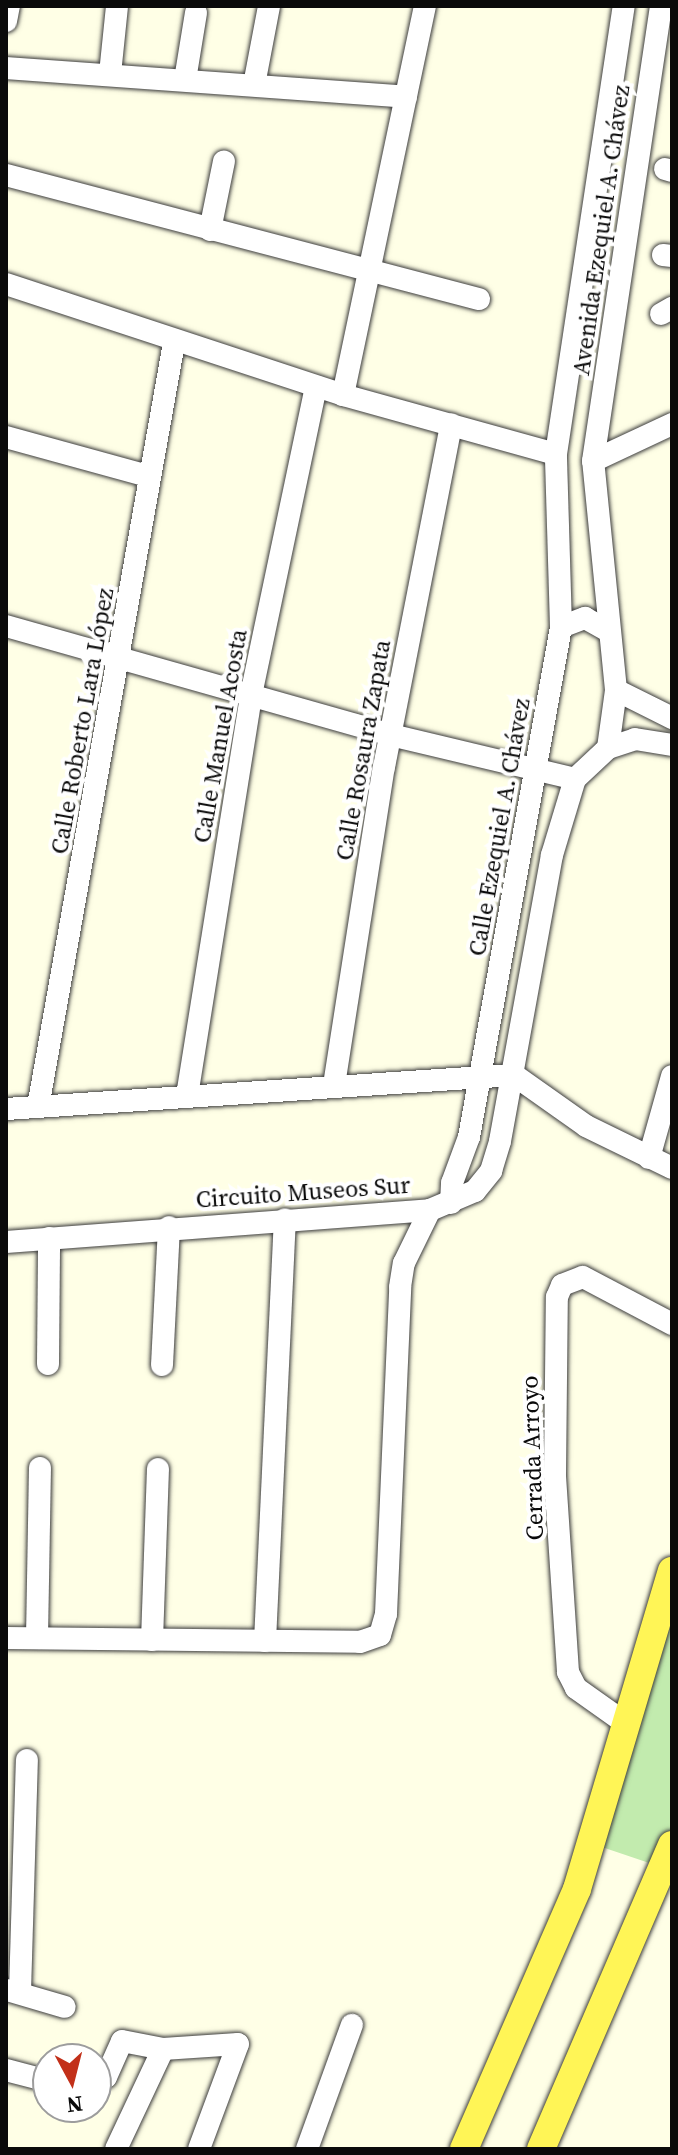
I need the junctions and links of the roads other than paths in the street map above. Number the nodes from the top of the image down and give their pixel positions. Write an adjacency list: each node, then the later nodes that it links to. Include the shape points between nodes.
1 (9, 6): 8 (street)
2 (117, 6): 10 (street)
3 (269, 6): 12 (street)
4 (425, 6): 13 (street)
5 (624, 6): 26 (street, Avenida Ezequiel A. Chávez)
6 (661, 6): 27 (street, Avenida Ezequiel A. Chávez)
7 (196, 13): 11 (street)
8 (6, 21)
9 (6, 68): 10 (street)
10 (110, 74): 11 (street)
11 (185, 80): 12 (street)
12 (254, 85): 13 (street)
13 (406, 97): 17 (street)
14 (224, 161): 16 (street)
15 (6, 175): 16 (street)
16 (210, 230): 17 (street)
17 (372, 272): 19 (street); 22 (street)
18 (6, 284): 20 (street)
19 (479, 299)
20 (174, 343): 21 (street); 28 (street, Calle Roberto Lara López)
21 (316, 387): 22 (street); 34 (street, Calle Manuel Acosta)
22 (343, 395): 24 (street)
23 (672, 424): 27 (street)
24 (451, 425): 26 (street); 36 (street, Calle Rosaura Zapata)
25 (6, 437): 28 (street)
26 (556, 454): 30 (street, Calle Ezequiel A. Chávez)
27 (593, 461): 31 (street)
28 (148, 476): 32 (street, Calle Roberto Lara López)
29 (6, 626): 32 (street)
30 (561, 627): 31 (street, via 585,618); 39 (street, Calle Ezequiel A. Chávez)
31 (607, 630): 33 (street)
32 (121, 658): 34 (street); 46 (street, Calle Roberto Lara López)
33 (616, 690): 35 (street); 38 (street)
34 (251, 695): 36 (street); 45 (street, Calle Manuel Acosta)
35 (672, 718)
36 (391, 735): 39 (street); 44 (street, Calle Rosaura Zapata)
37 (672, 745): 38 (street, via 635,739)
38 (608, 748): 40 (street)
39 (536, 770): 40 (street); 41 (street, Calle Ezequiel A. Chávez)
40 (575, 779): 42 (street, via 552,855)
41 (481, 1074): 42 (street); 44 (street); 50 (street, Calle Ezequiel A. Chávez)
42 (514, 1075): 48 (street, via 586,1126); 50 (street, via 491,1171 475,1191)
43 (672, 1076): 48 (street)
44 (334, 1085): 45 (street)
45 (187, 1096): 46 (street)
46 (38, 1107): 47 (street)
47 (6, 1109)
48 (649, 1158): 49 (street)
49 (672, 1168)
50 (440, 1207): 51 (street, Circuito Museos Sur); 64 (street, Calle Ezequiel A. Chávez, via 404,1263 400,1287 386,1614 380,1635 360,1642)
51 (285, 1219): 52 (street, Circuito Museos Sur); 64 (street)
52 (169, 1227): 53 (street, Circuito Museos Sur); 57 (street)
53 (49, 1238): 54 (street, Circuito Museos Sur); 56 (street)
54 (6, 1242)
55 (672, 1324): 65 (street, Cerrada Arroyo, via 583,1277 562,1285 557,1297 555,1474 568,1672 576,1688)
56 (48, 1364)
57 (162, 1365)
58 (40, 1468): 62 (street)
59 (158, 1469): 63 (street)
60 (672, 1571): 65 (main road)
61 (6, 1638): 62 (street)
62 (37, 1638): 63 (street)
63 (152, 1640): 64 (street)
64 (265, 1641)
65 (628, 1725): 78 (main road, via 577,1889)
66 (27, 1760): 68 (street)
67 (672, 1845): 79 (main road)
68 (13, 1991): 69 (street)
69 (65, 2007)
70 (352, 2025): 77 (street)
71 (163, 2049): 72 (street, via 122,2041); 75 (street); 76 (street, via 238,2044)
72 (112, 2064)
73 (6, 2070): 74 (street)
74 (32, 2077)
75 (116, 2149)
76 (199, 2149)
77 (307, 2149)
78 (464, 2149)
79 (541, 2149)

